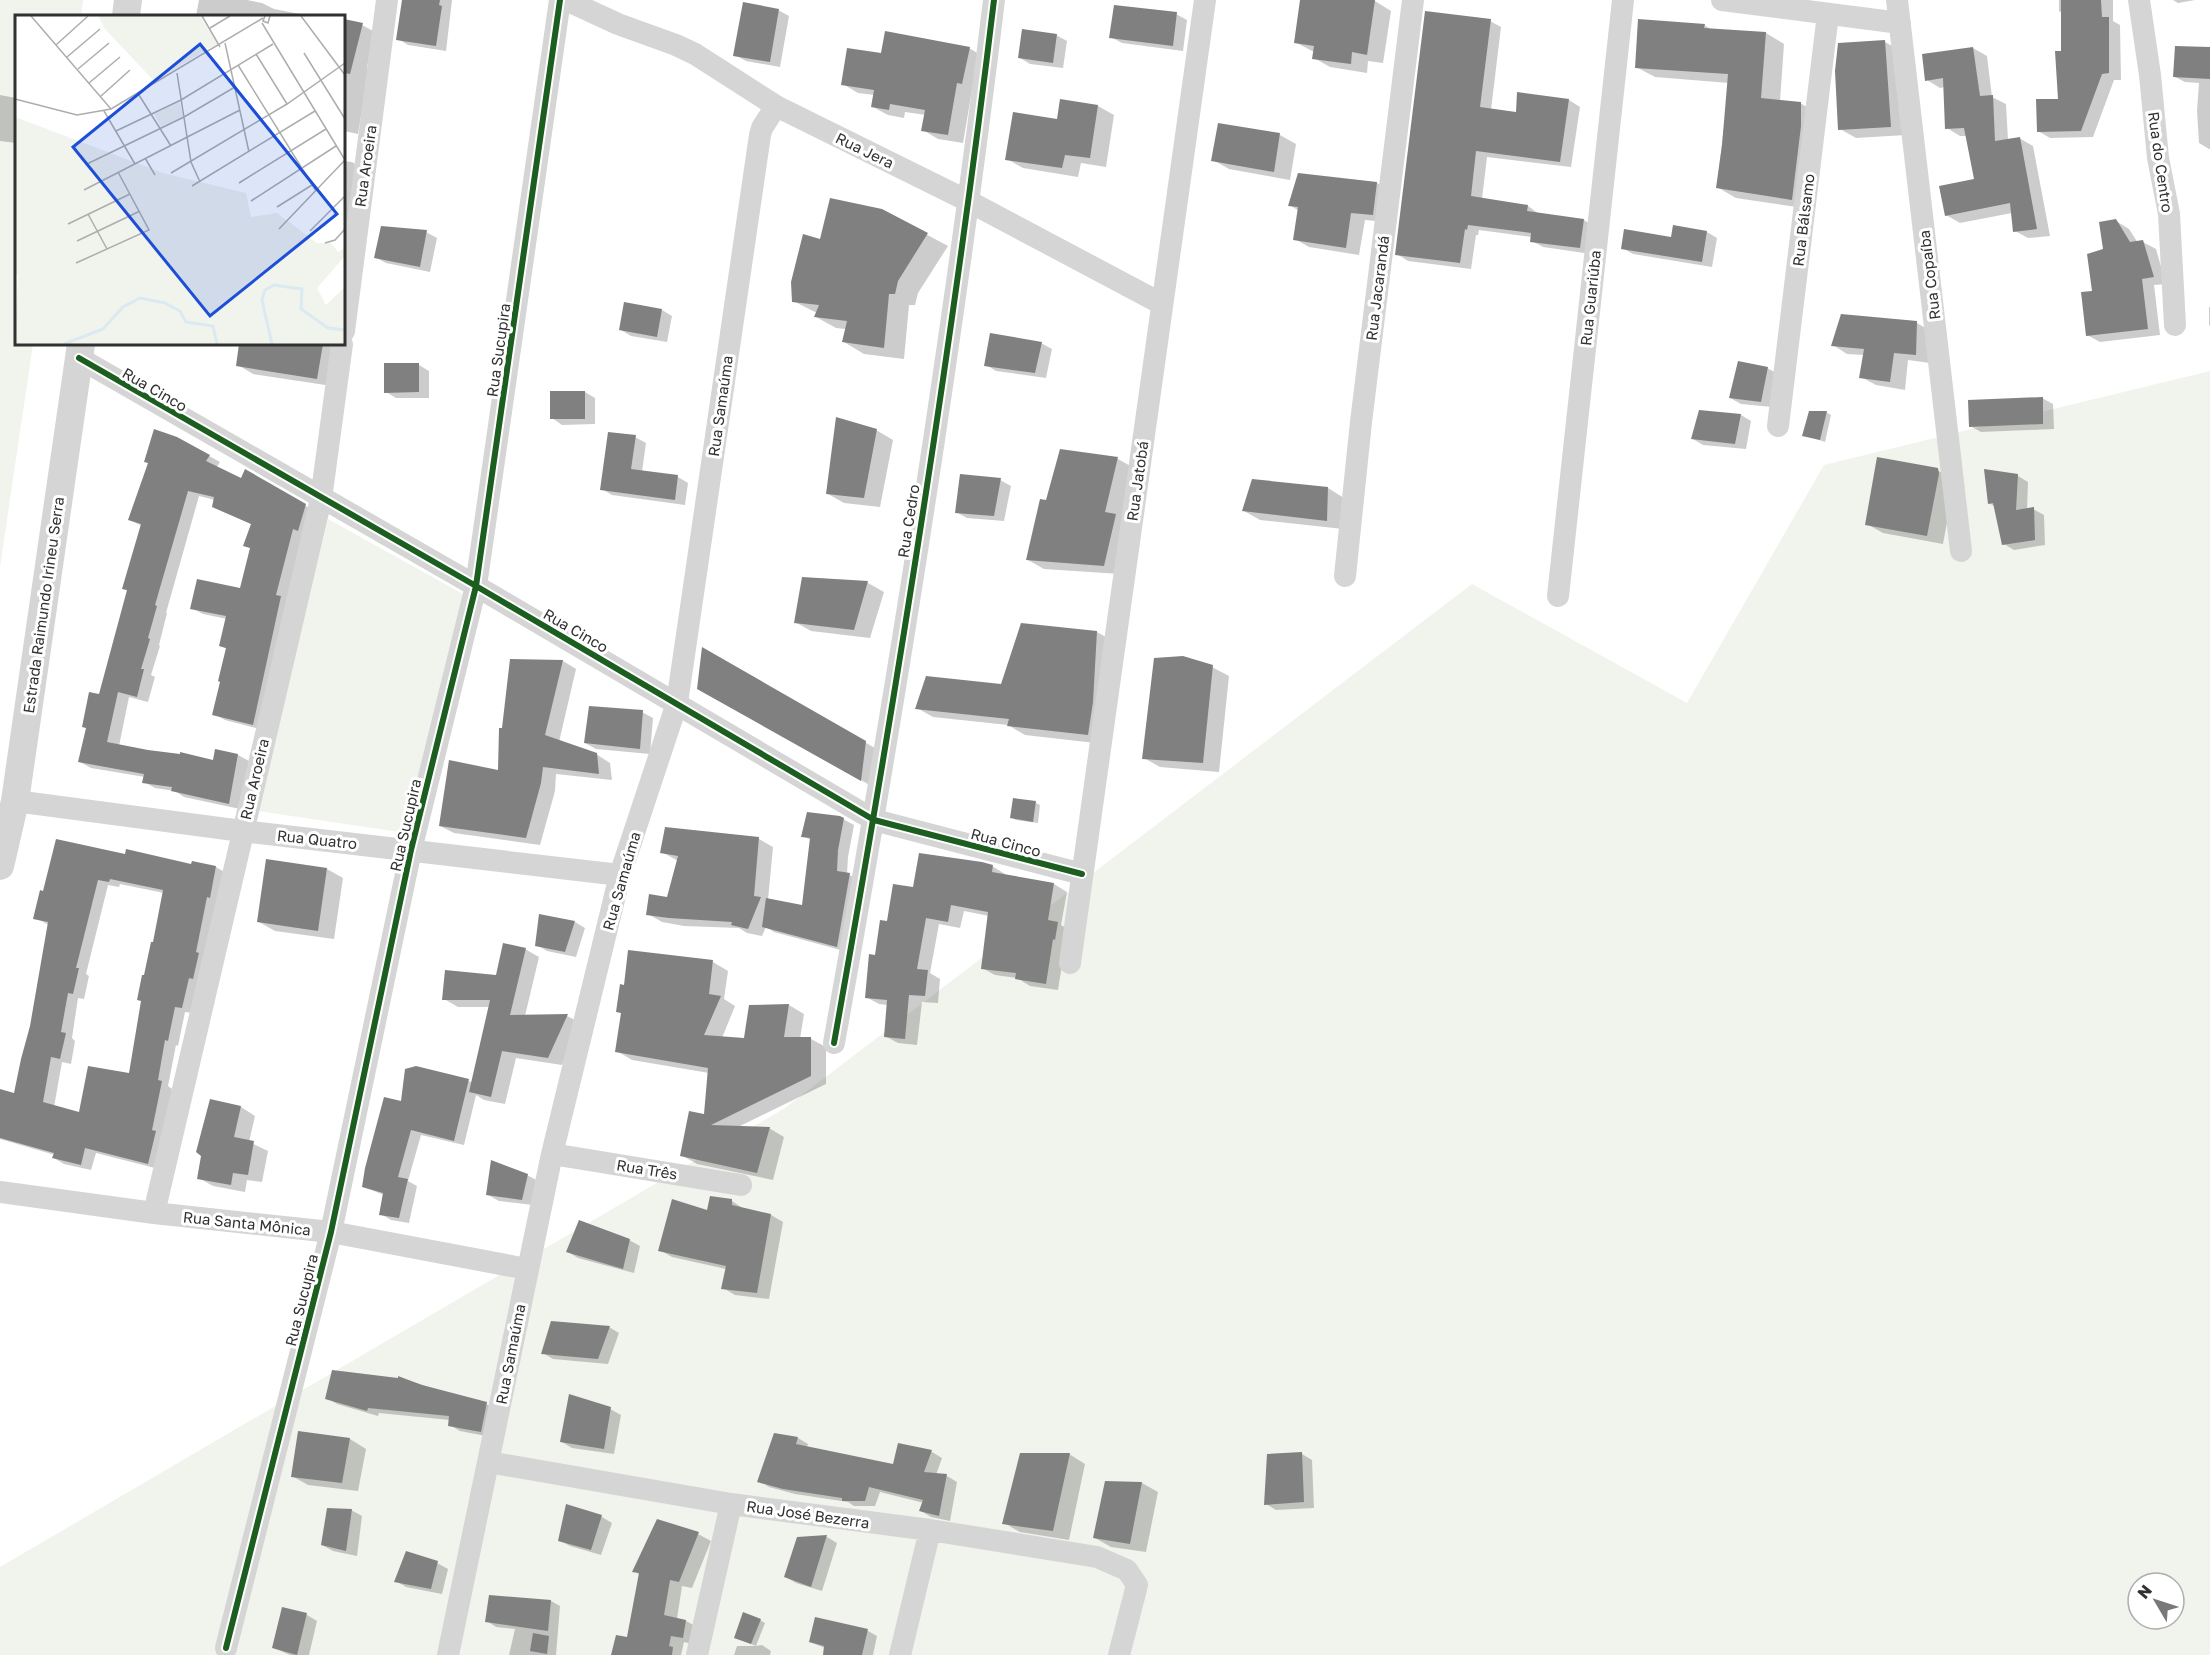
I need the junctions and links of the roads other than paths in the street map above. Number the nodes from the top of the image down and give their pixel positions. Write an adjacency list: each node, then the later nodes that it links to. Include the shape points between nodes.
1 (128, 0): 13 (street)
2 (387, 0): 18 (street, Rua Aroeira)
3 (560, 0): 26 (street, Rua Sucupira)
4 (566, 0): 15 (street, Rua Jera, via 695,54)
5 (994, 0): 16 (street, Rua Cedro)
6 (1205, 0): 17 (street, Rua Jatobá)
7 (1413, 0): 25 (street, Rua Jacarandá)
8 (1623, 0): 27 (street, Rua Guariúba)
9 (1722, 0): 12 (street)
10 (1897, 0): 14 (street, Rua Copaíba)
11 (2139, 0): 19 (street, Rua do Centro, via 2158,158 2169,214)
12 (1828, 14): 14 (street); 22 (street, Rua Bálsamo)
13 (126, 15)
14 (1900, 23): 24 (street, Rua Copaíba)
15 (776, 106): 16 (street, Rua Jera); 28 (street, Rua Samaúma, via 760,135)
16 (970, 202): 17 (street, Rua Jera); 30 (street, Rua Cedro)
17 (1162, 304): 34 (street, Rua Jatobá)
18 (345, 324)
19 (2175, 325)
20 (342, 345): 23 (street, Rua Aroeira)
21 (80, 351): 23 (street, Rua Cinco); 29 (street, Estrada Raimundo Irineu Serra)
22 (1778, 426)
23 (321, 499): 26 (street, Rua Cinco); 31 (street, Rua Aroeira)
24 (1961, 551)
25 (1345, 576)
26 (476, 586): 28 (street, Rua Cinco); 32 (street, Rua Sucupira)
27 (1558, 597)
28 (676, 703): 30 (street, Rua Cinco); 35 (street, Rua Samaúma)
29 (15, 801): 31 (street, Rua Quatro); 33 (street, Estrada Raimundo Irineu Serra)
30 (874, 820): 34 (street, Rua Cinco); 37 (street, Rua Cedro)
31 (242, 831): 32 (street, Rua Quatro); 41 (street, Rua Aroeira)
32 (411, 850): 35 (street, Rua Quatro); 42 (street, Rua Sucupira)
33 (0, 866)
34 (1082, 874): 36 (street, Rua Jatobá)
35 (620, 875): 38 (street, Rua Samaúma)
36 (1070, 963)
37 (834, 1043)
38 (552, 1154): 39 (street, Rua Três); 43 (street, Rua Samaúma)
39 (741, 1185)
40 (0, 1192): 41 (street, Rua Santa Mônica)
41 (154, 1213): 42 (street, Rua Santa Mônica)
42 (331, 1232): 43 (street, Rua Santa Mônica); 47 (street, Rua Sucupira)
43 (527, 1269): 44 (street, Rua Samaúma)
44 (488, 1462): 45 (street, Rua José Bezerra); 48 (street, Rua Samaúma)
45 (732, 1504): 46 (street, Rua José Bezerra); 49 (street)
46 (930, 1530): 50 (street); 51 (street, Rua José Bezerra, via 1097,1557 1127,1570 1137,1586)
47 (226, 1648)
48 (448, 1655)
49 (697, 1655)
50 (900, 1655)
51 (1119, 1655)

